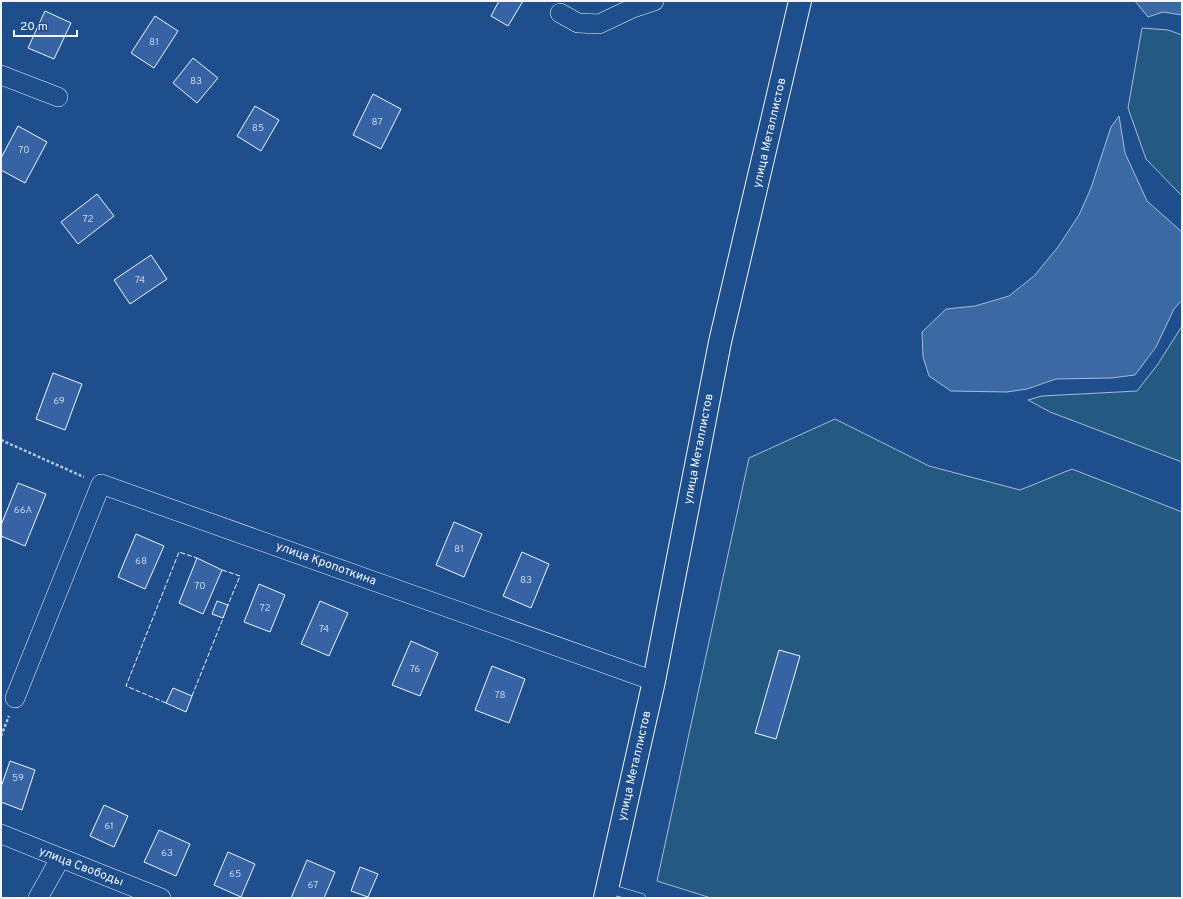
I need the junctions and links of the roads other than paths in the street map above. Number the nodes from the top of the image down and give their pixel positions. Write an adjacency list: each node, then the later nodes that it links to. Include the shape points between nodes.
1 (654, 1): 3 (street, via 599,24 578,23)
2 (800, 1): 6 (main road, улица Металлистов, via 720,342)
3 (560, 13)
4 (1, 75): 5 (street)
5 (58, 97)
6 (654, 681): 7 (street, улица Кропоткина, via 101,484); 10 (main road, улица Металлистов)
7 (15, 698)
8 (1, 834): 9 (street, улица Свободы)
9 (60, 859): 11 (street); 12 (street, улица Свободы)
10 (606, 893): 13 (lane)
11 (38, 898)
12 (161, 898)
13 (641, 898)

